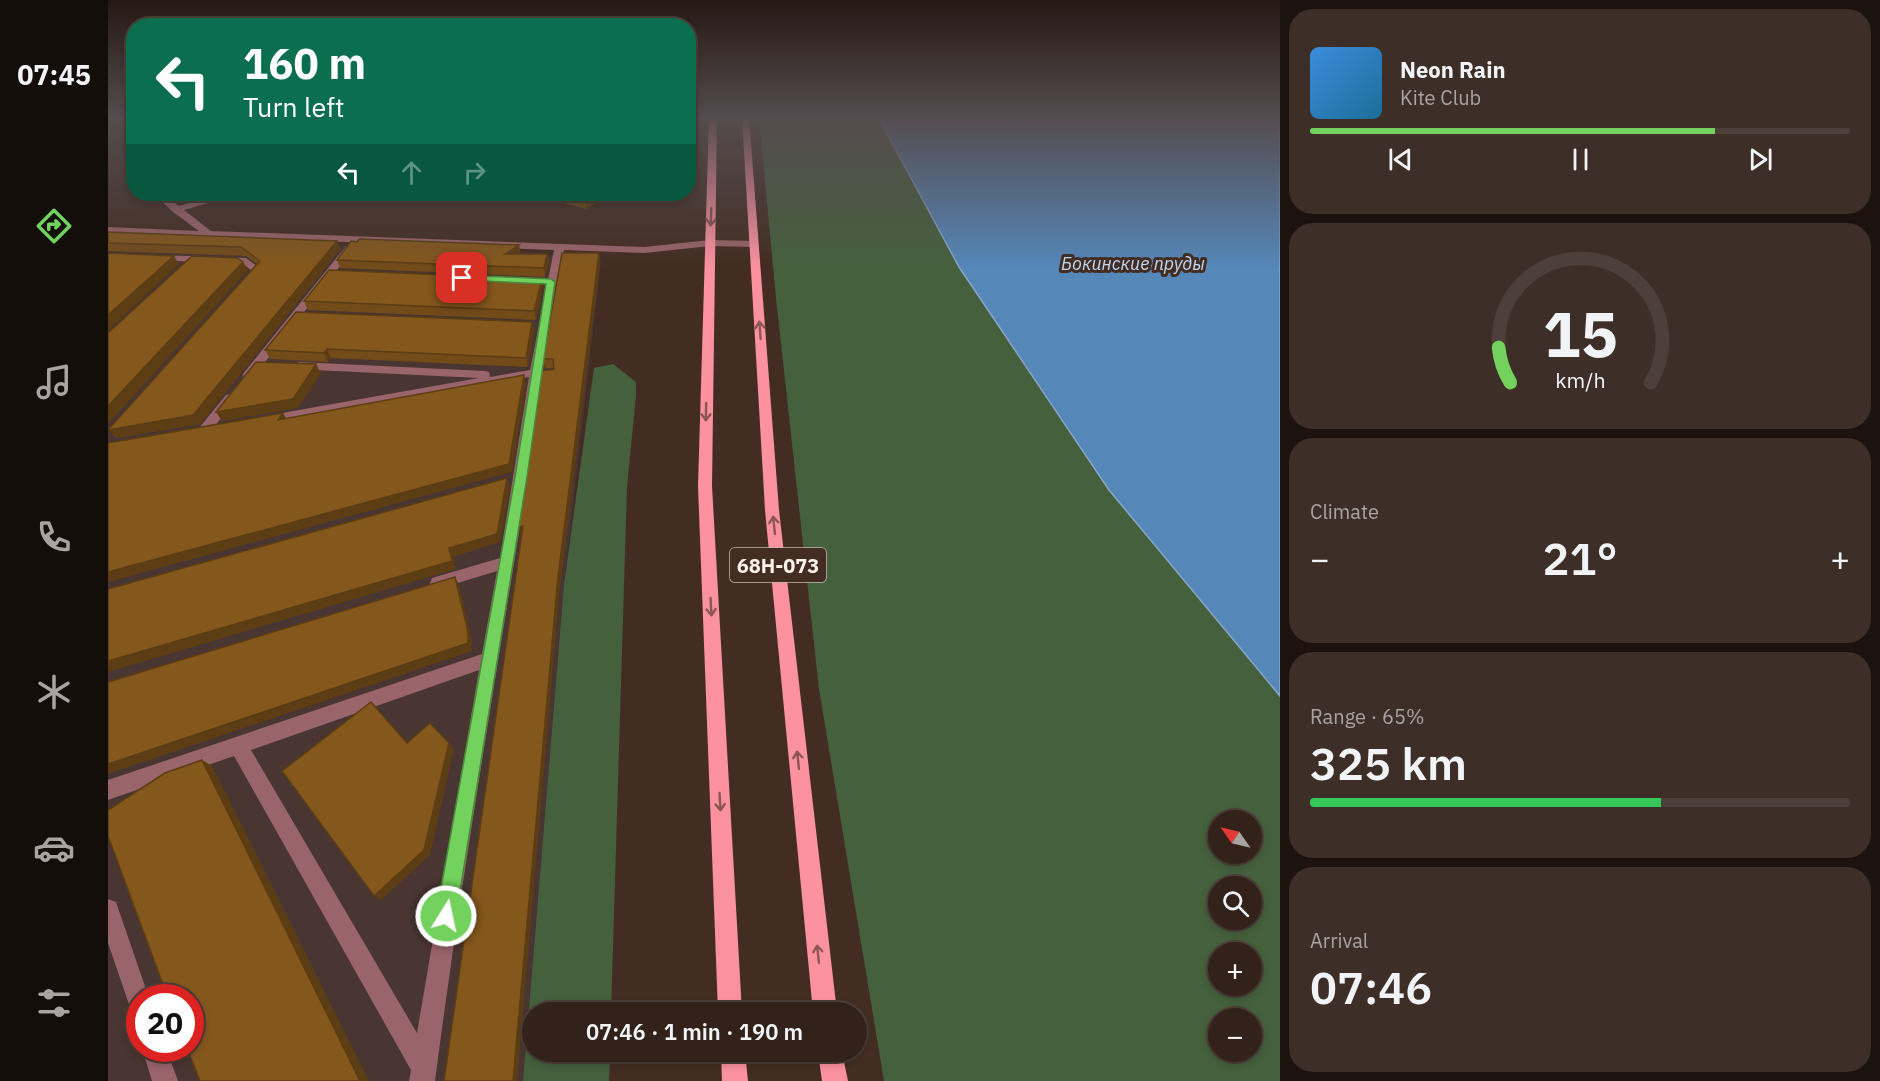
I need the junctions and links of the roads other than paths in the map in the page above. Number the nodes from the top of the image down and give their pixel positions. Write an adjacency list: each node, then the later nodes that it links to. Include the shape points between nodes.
1 (712, 167): 9 (main road, 68Н-073, one-way to 9)
2 (749, 167): 10 (main road, 68Н-073)
3 (166, 201): 5 (lane)
4 (206, 201): 5 (lane)
5 (176, 210): 7 (lane)
6 (108, 230): 7 (lane)
7 (208, 233): 8 (lane)
8 (356, 239): 11 (lane); 18 (lane, via 335,273 263,364 198,432)
9 (710, 243): 10 (lane); 11 (lane, via 644,250); 26 (main road, 68Н-073, one-way to 26, via 705,486)
10 (754, 244): 27 (main road, 68Н-073, one-way to 10, via 772,510)
11 (560, 246): 15 (lane, via 545,282 538,326)
12 (147, 258): 13 (lane, via 189,263 246,261 257,270)
13 (241, 288)
14 (292, 365): 16 (lane)
15 (537, 372): 16 (lane); 19 (lane, via 515,479)
16 (511, 377): 17 (lane)
17 (251, 422)
18 (227, 427)
19 (506, 562): 20 (lane); 21 (lane)
20 (427, 586)
21 (490, 659): 22 (lane); 31 (lane)
22 (238, 746): 23 (lane); 31 (lane)
23 (108, 790)
24 (108, 910): 25 (lane)
25 (133, 984)
26 (730, 1002)
27 (824, 1002)
28 (159, 1062): 32 (lane)
29 (734, 1062): 33 (main road)
30 (832, 1062): 34 (main road)
31 (423, 1075)
32 (165, 1081)
33 (735, 1081)
34 (835, 1081)

